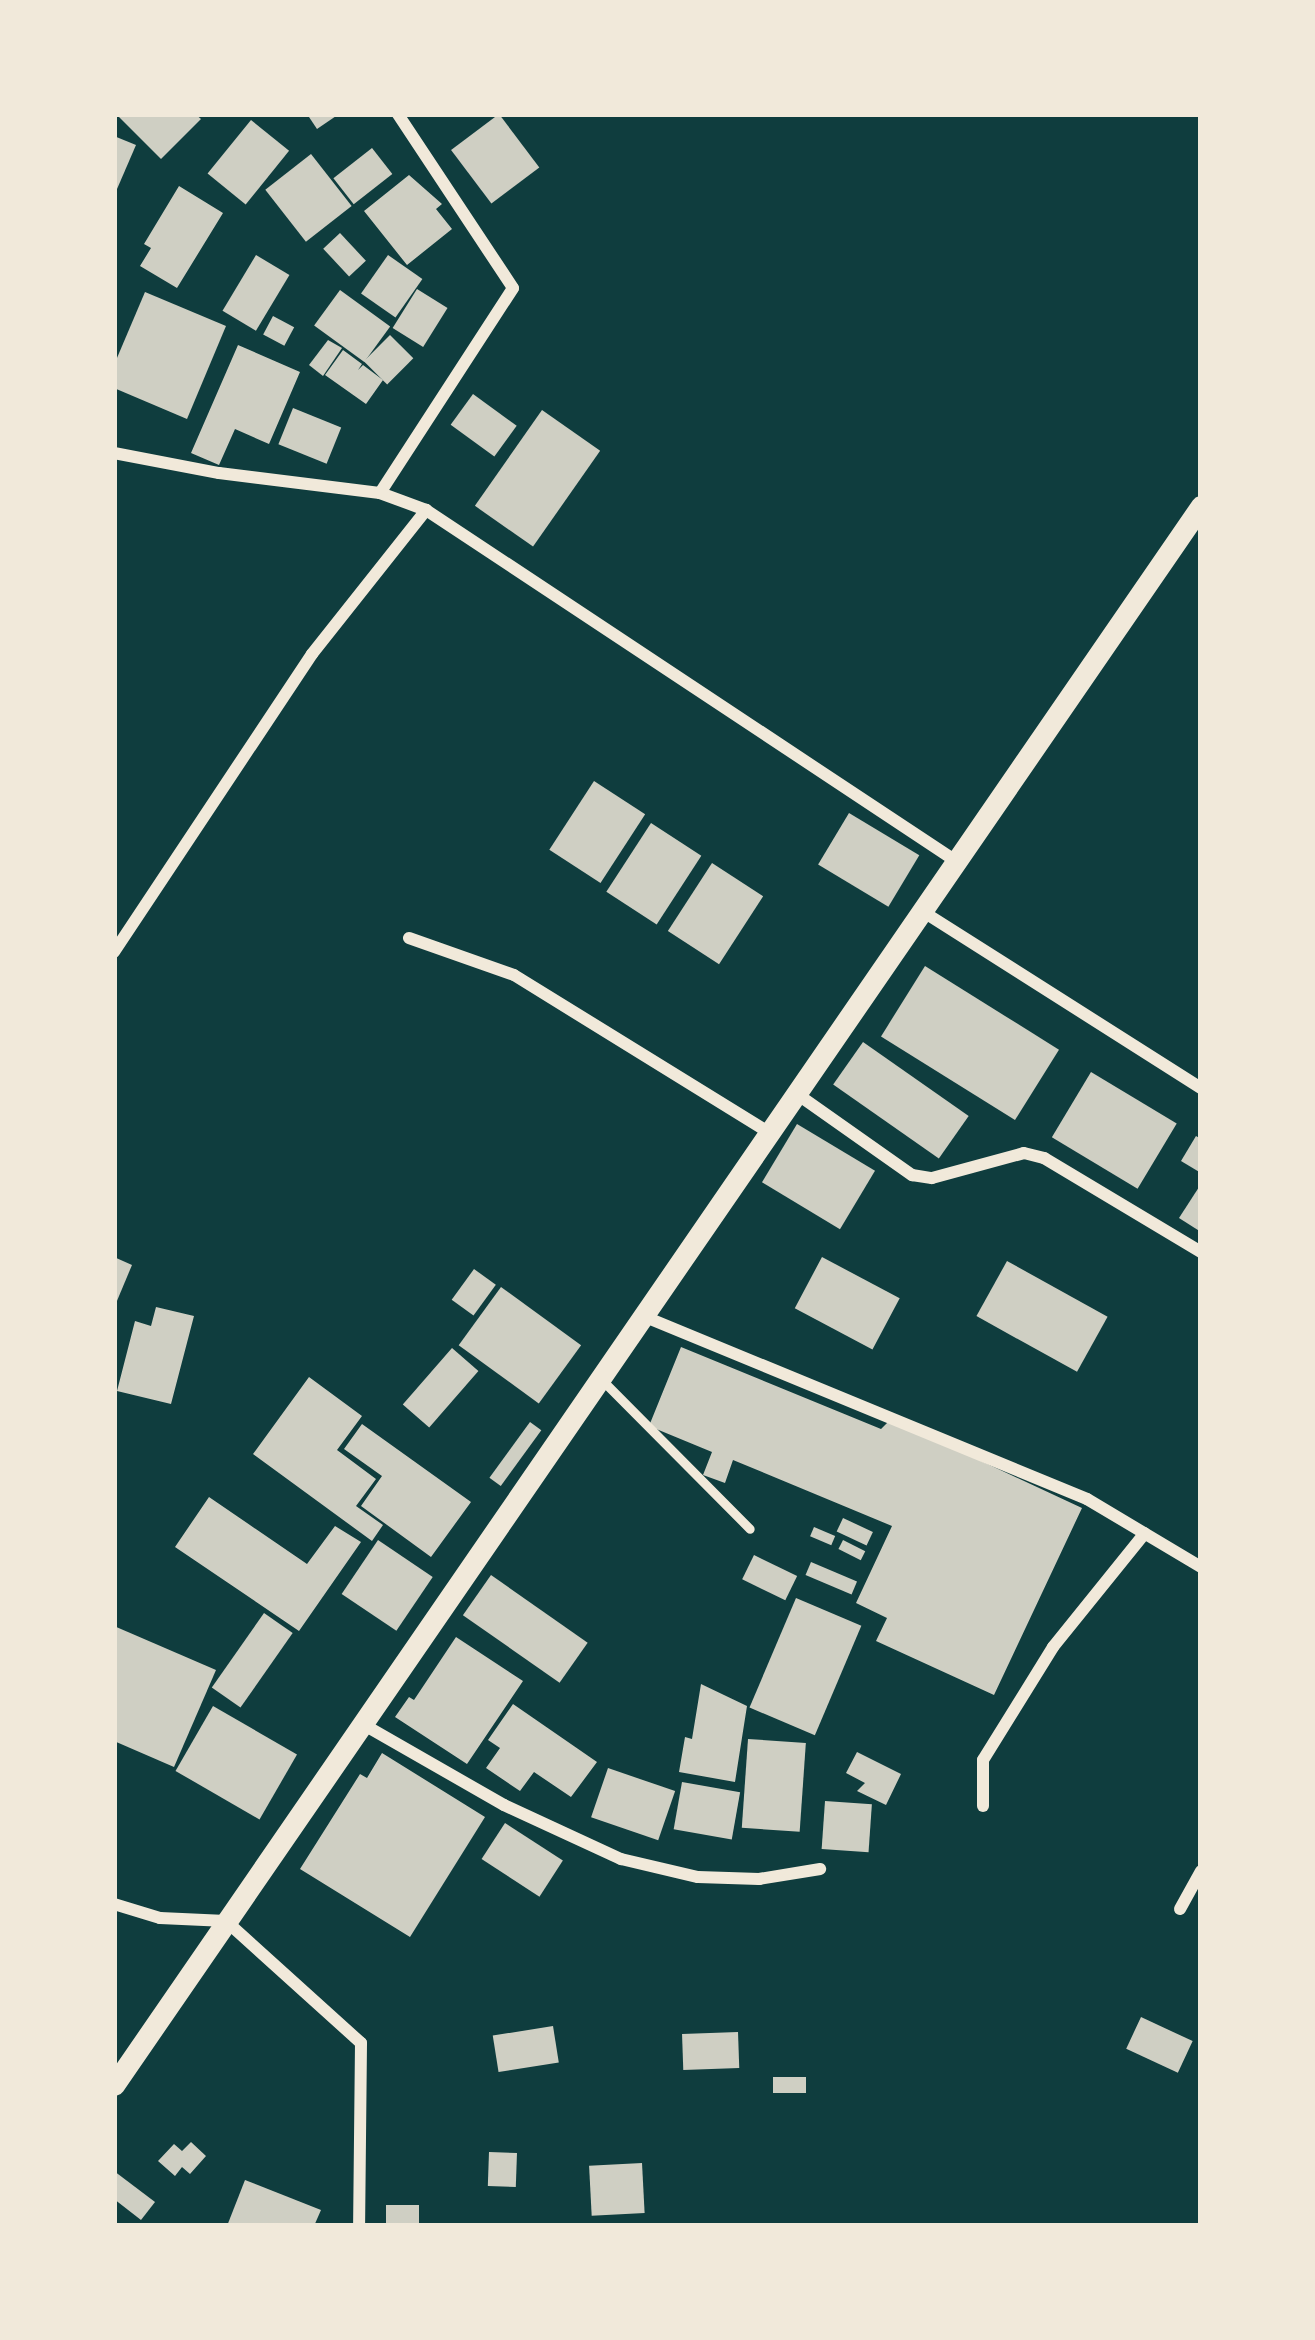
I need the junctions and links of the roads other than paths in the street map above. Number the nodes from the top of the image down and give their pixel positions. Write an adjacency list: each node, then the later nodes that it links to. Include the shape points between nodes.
1 (398, 114): 3 (street, via 513,288)
2 (114, 453): 3 (street)
3 (380, 493): 5 (street)
4 (1201, 506): 6 (street)
5 (426, 510): 6 (street); 9 (street, via 312,655)
6 (959, 862): 7 (street)
7 (922, 911): 10 (street); 11 (street)
8 (409, 938): 12 (street, via 514,975)
9 (114, 952)
10 (1201, 1088)
11 (797, 1094): 12 (street); 13 (street, via 912,1175 932,1178 1024,1153 1044,1158)
12 (772, 1135): 14 (street)
13 (1201, 1252)
14 (643, 1316): 15 (street); 17 (street, via 1087,1499)
15 (601, 1378): 16 (lane); 19 (street)
16 (750, 1529)
17 (1144, 1533): 18 (street); 20 (street, via 1053,1647 983,1760)
18 (1201, 1567)
19 (366, 1726): 21 (street, via 504,1805 621,1858 698,1877); 25 (street)
20 (983, 1806)
21 (820, 1869)
22 (1201, 1870): 24 (street)
23 (114, 1904): 25 (street, via 160,1918)
24 (1180, 1909)
25 (226, 1922): 26 (street); 27 (street, via 361,2043)
26 (114, 2085)
27 (359, 2226)

